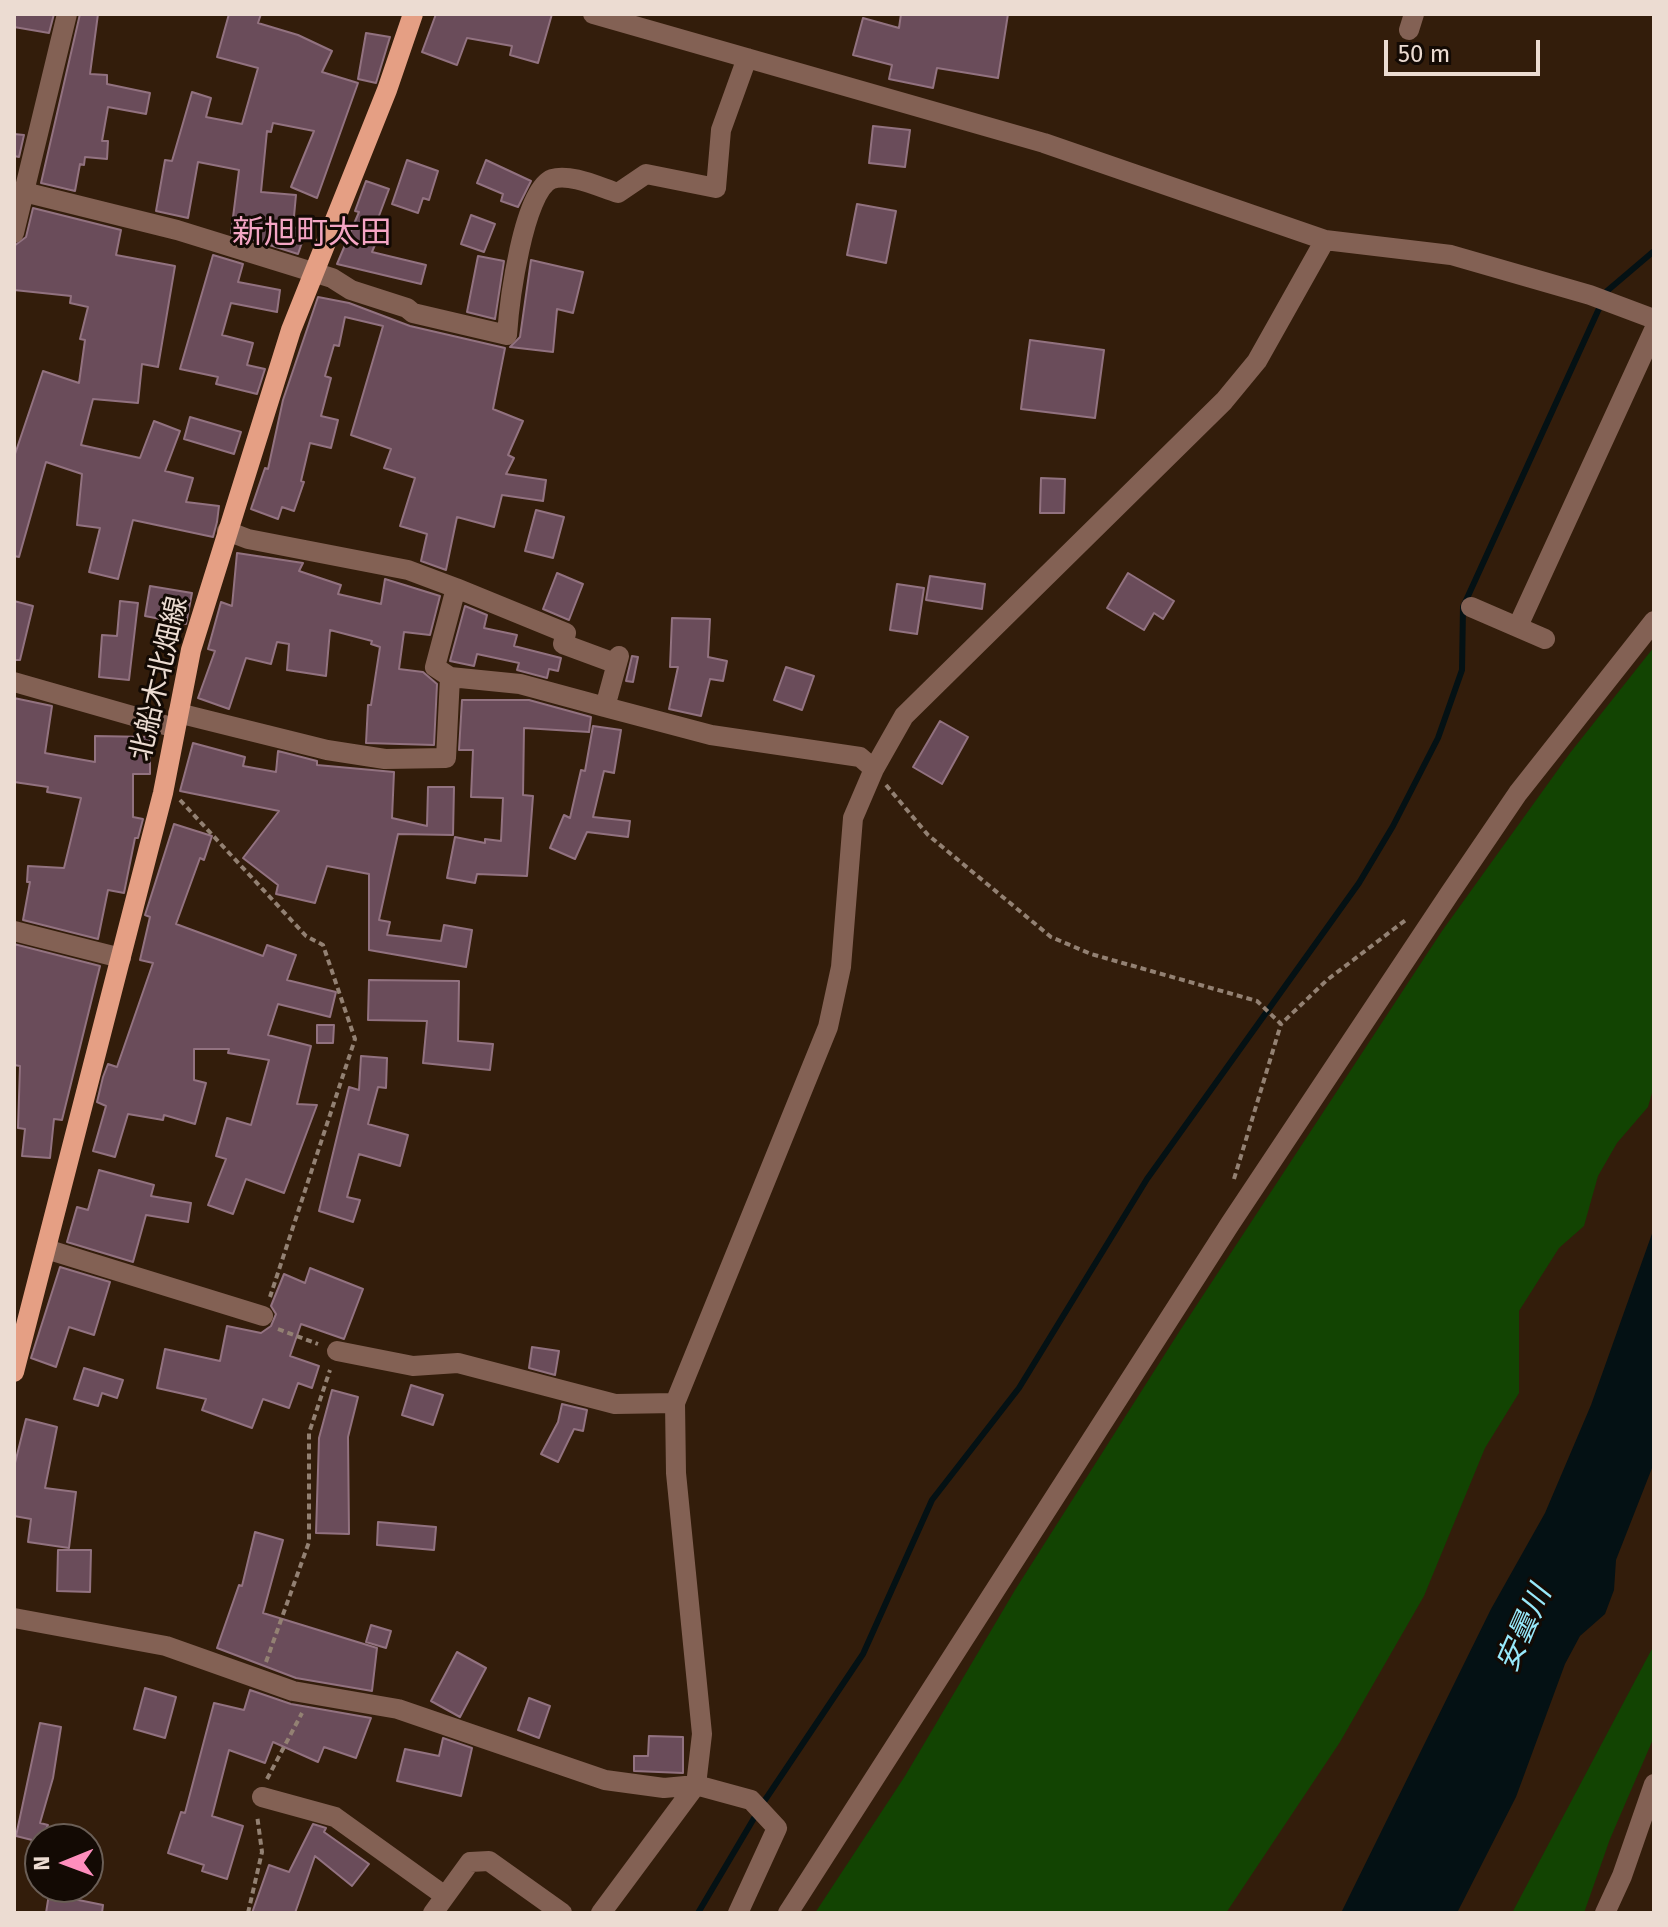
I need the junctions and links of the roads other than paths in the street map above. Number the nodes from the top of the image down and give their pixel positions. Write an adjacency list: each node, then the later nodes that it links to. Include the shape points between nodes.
1 (67, 14): 5 (street)
2 (413, 14): 8 (main road, 北船木北畑線)
3 (593, 14): 4 (street)
4 (747, 58): 7 (street, via 1044,143); 8 (street, via 721,130 716,188 646,174 618,193 568,178 540,187 512,271 507,335 413,313)
5 (24, 192): 6 (street); 8 (street, via 177,230)
6 (14, 233)
7 (1325, 240): 9 (street, via 1451,255); 21 (street, via 1257,361 1224,401 941,677 904,716)
8 (313, 272): 11 (main road, 北船木北畑線)
9 (1654, 319)
10 (1654, 330): 15 (street)
11 (227, 531): 12 (street, via 408,570); 20 (main road, 北船木北畑線, via 191,650)
12 (456, 588): 17 (street, via 435,667); 19 (street, via 566,633 563,644 614,658)
13 (1471, 607): 15 (street)
14 (1652, 619): 38 (street, via 1518,793 1450,893 1230,1224)
15 (1518, 626): 16 (street)
16 (1545, 639)
17 (450, 677): 19 (street, via 520,684); 20 (street, via 446,758 385,759)
18 (14, 682): 20 (street)
19 (605, 707): 21 (street, via 711,735 860,757)
20 (177, 720): 23 (main road, 北船木北畑線)
21 (874, 769): 28 (street, via 853,818 841,967 828,1027)
22 (14, 931): 23 (street)
23 (121, 958): 24 (main road, 北船木北畑線)
24 (46, 1249): 25 (street); 27 (main road, 北船木北畑線)
25 (263, 1316)
26 (337, 1351): 28 (street, via 413,1366 458,1363 615,1404)
27 (14, 1372)
28 (675, 1403): 31 (street, via 676,1473 702,1734)
29 (14, 1618): 31 (street, via 166,1646 293,1691 398,1709 605,1780 664,1788)
30 (1654, 1784): 39 (street)
31 (696, 1785): 36 (street); 37 (street, via 751,1800 777,1828)
32 (262, 1797): 33 (street, via 335,1817)
33 (445, 1896): 34 (street); 35 (street, via 470,1862 489,1861)
34 (433, 1913)
35 (562, 1913)
36 (601, 1913)
37 (738, 1913)
38 (788, 1913)
39 (1605, 1913)

